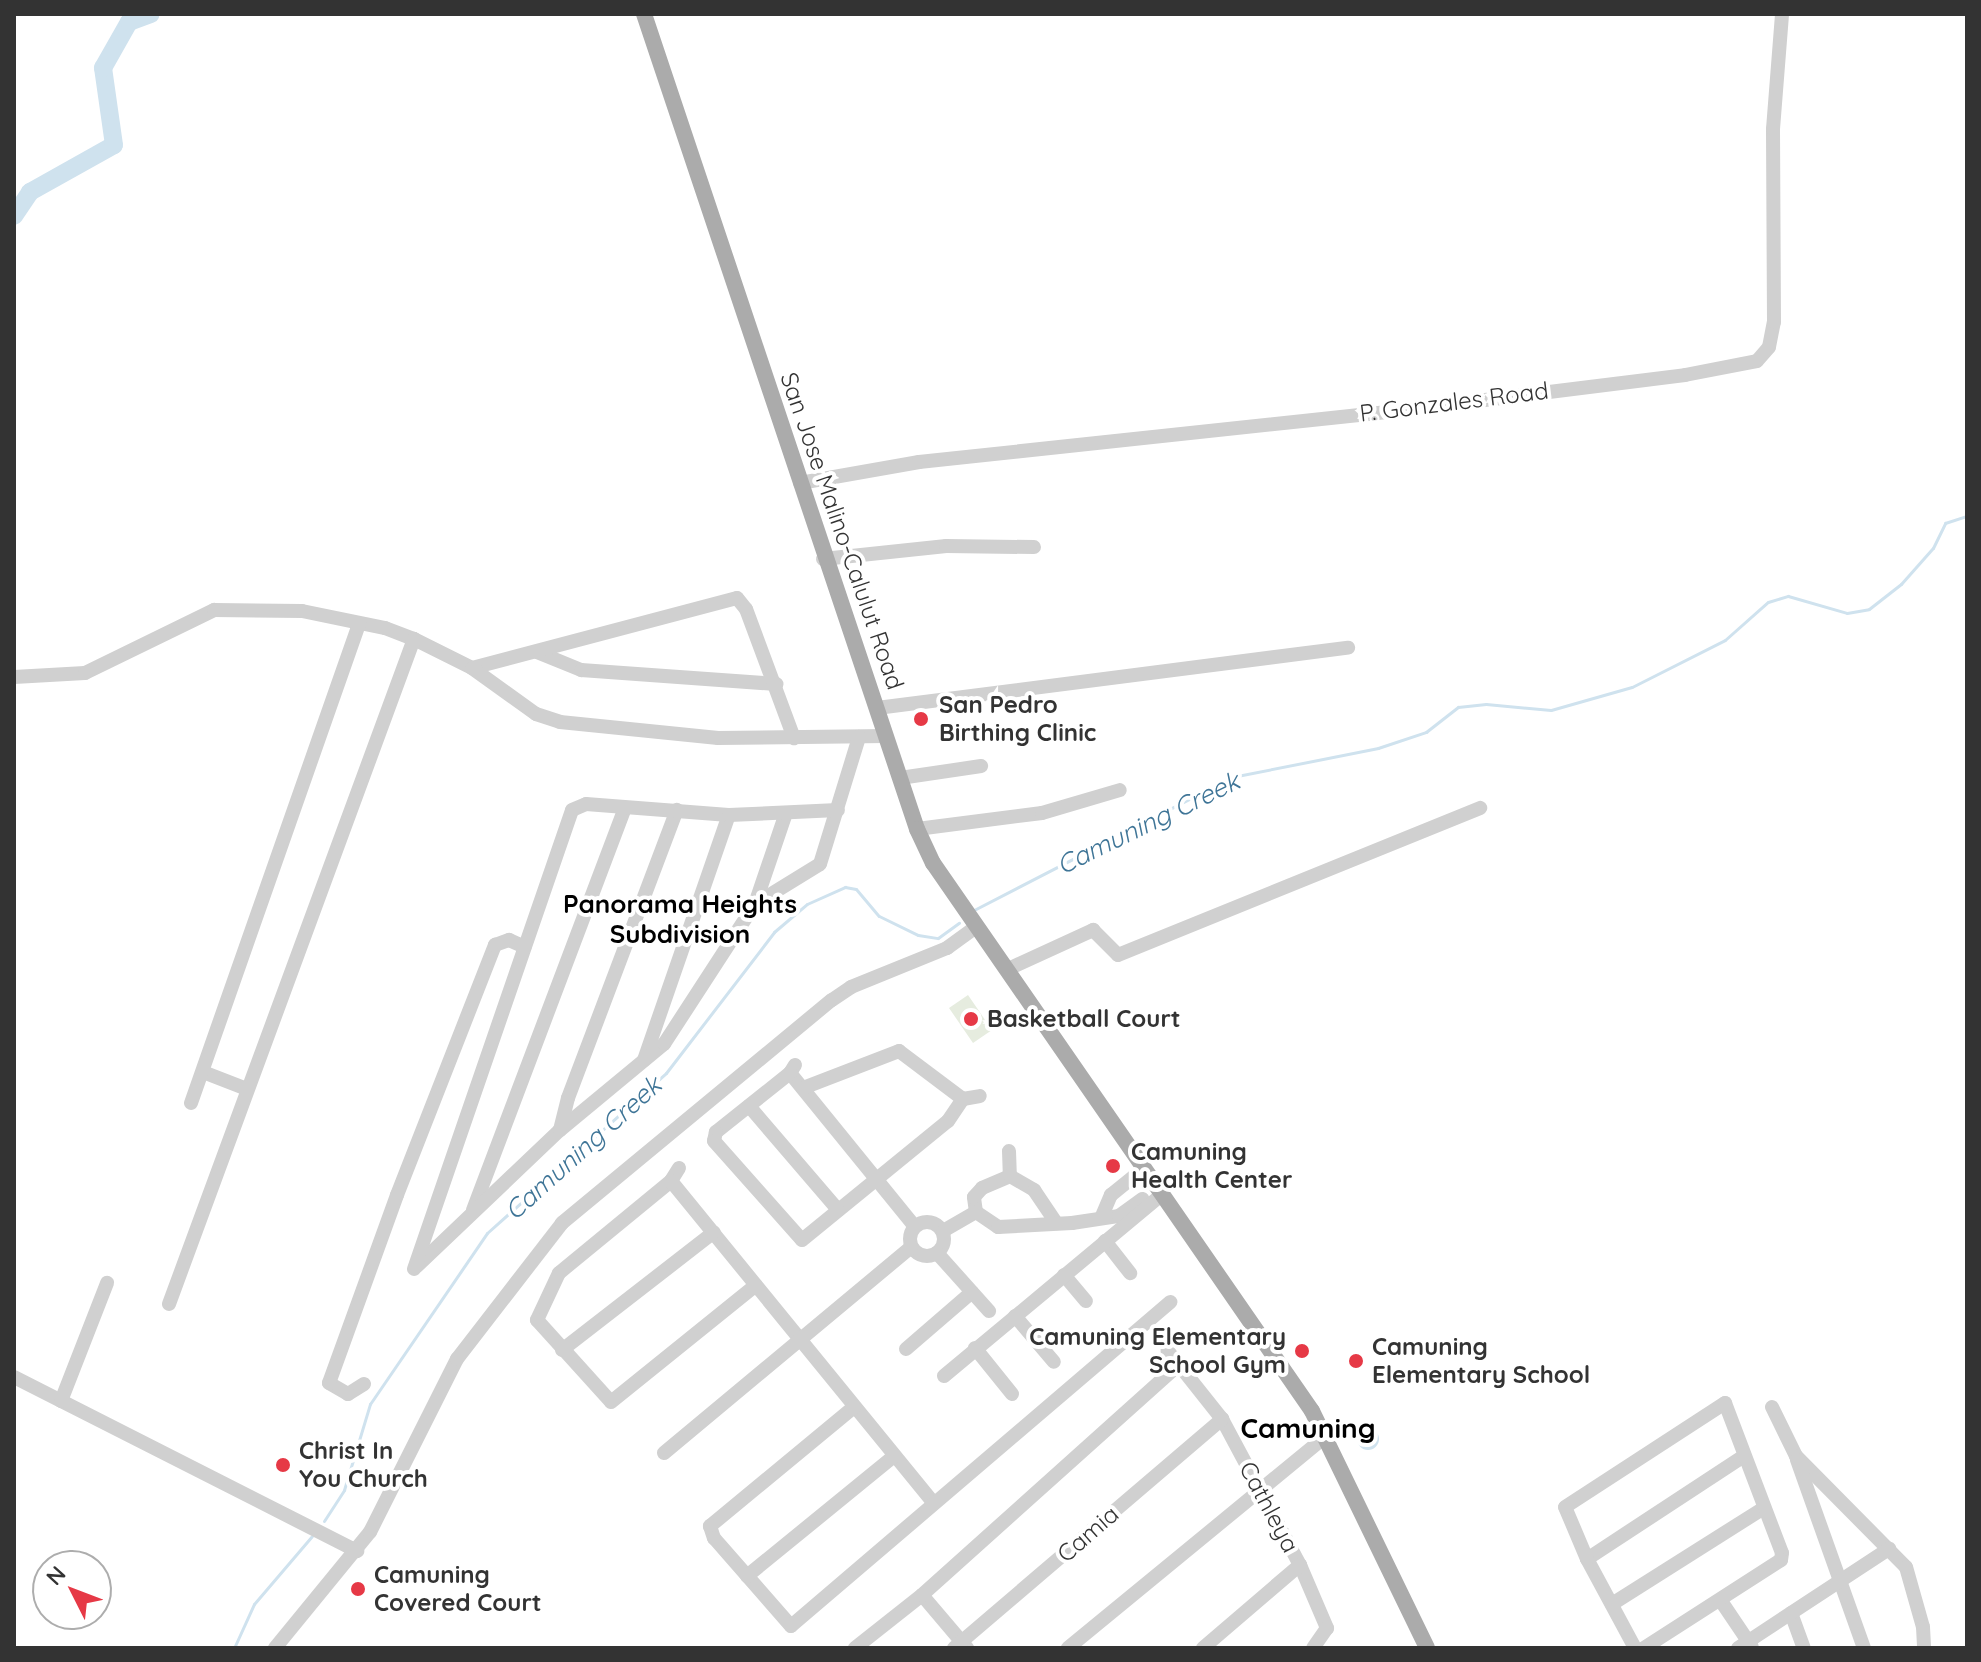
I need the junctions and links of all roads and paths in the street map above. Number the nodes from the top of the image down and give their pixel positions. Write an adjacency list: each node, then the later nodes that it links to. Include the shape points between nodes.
1 (644, 14): 3 (main road, San Jose Malino-Calulut Road)
2 (1782, 14): 3 (street, P. Gonzales Road, via 1773,129 1774,322 1769,347 1757,361 1413,409 919,462)
3 (800, 483): 5 (main road, San Jose Malino-Calulut Road)
4 (1034, 547): 5 (street, via 946,546)
5 (823, 559): 13 (main road, San Jose Malino-Calulut Road)
6 (359, 624): 7 (street); 11 (street, via 302,611 214,610 85,673); 32 (street)
7 (414, 639): 10 (street); 34 (street)
8 (1348, 648): 13 (street)
9 (537, 652): 10 (street); 12 (street, via 581,670); 12 (street, via 737,598)
10 (472, 668): 16 (street, via 515,702 560,722 647,733)
11 (14, 677)
12 (776, 684): 16 (street)
13 (877, 708): 14 (main road, San Jose Malino-Calulut Road)
14 (886, 736): 15 (street); 18 (main road, San Jose Malino-Calulut Road)
15 (859, 737): 16 (street); 23 (street)
16 (794, 738)
17 (981, 766): 18 (street)
18 (900, 778): 26 (main road, San Jose Malino-Calulut Road)
19 (1120, 790): 26 (street, via 1042,813)
20 (625, 808): 22 (street); 29 (street, via 586,804 572,810); 49 (street)
21 (1480, 808): 30 (street, via 1118,955 1093,930)
22 (677, 810): 25 (street); 39 (street)
23 (838, 810): 24 (street); 27 (street, via 820,864)
24 (786, 813): 25 (street); 27 (street)
25 (729, 815): 31 (street)
26 (917, 829): 28 (main road, San Jose Malino-Calulut Road, via 933,863)
27 (755, 904): 31 (street, via 687,1015)
28 (977, 926): 30 (main road, San Jose Malino-Calulut Road); 92 (street, via 947,948 851,987 832,1000 562,1223 457,1359)
29 (525, 947): 49 (street, via 414,1269); 77 (street, via 509,940 495,945 329,1383 348,1394)
30 (1008, 969): 42 (main road, San Jose Malino-Calulut Road)
31 (642, 1063): 39 (street)
32 (203, 1072): 34 (street); 37 (street)
33 (803, 1088): 36 (street, via 899,1051); 38 (street, via 792,1069); 44 (street)
34 (247, 1089): 65 (street)
35 (980, 1096): 36 (street)
36 (963, 1099): 44 (street, via 948,1121)
37 (191, 1103)
38 (749, 1106): 47 (street); 47 (street, via 716,1132 714,1141 798,1238 806,1239)
39 (560, 1130): 49 (street)
40 (1009, 1151): 43 (street)
41 (679, 1168): 45 (street)
42 (1143, 1169): 46 (main road, San Jose Malino-Calulut Road); 50 (street, via 1111,1195)
43 (1010, 1176): 48 (street, via 982,1188 974,1197); 51 (street, via 1034,1190)
44 (877, 1177): 47 (street); 52 (street)
45 (671, 1181): 54 (street); 72 (street, via 559,1273 537,1317)
46 (1158, 1192): 50 (street, via 1119,1216); 55 (street); 83 (main road, San Jose Malino-Calulut Road, via 1289,1375)
47 (838, 1210)
48 (976, 1212): 51 (street, via 998,1227); 53 (street)
49 (472, 1214)
50 (1102, 1216): 51 (street)
51 (1056, 1223)
52 (915, 1227): 53 (street, via 930,1222); 56 (street)
53 (943, 1231): 57 (street)
54 (714, 1232): 61 (street); 72 (street)
55 (1105, 1241): 58 (street); 59 (street)
56 (911, 1247): 57 (street, via 921,1255); 68 (street)
57 (937, 1253): 62 (street)
58 (1130, 1273)
59 (1064, 1275): 63 (street); 67 (street)
60 (107, 1283): 79 (street)
61 (756, 1285): 68 (street); 72 (street, via 611,1402)
62 (972, 1292): 66 (street); 71 (street)
63 (1086, 1301)
64 (1170, 1302): 89 (street)
65 (169, 1304)
66 (989, 1311)
67 (1015, 1316): 70 (street); 73 (street)
68 (802, 1340): 80 (street); 84 (street)
69 (1164, 1346): 74 (street, Cathleya)
70 (975, 1348): 75 (street); 78 (street)
71 (906, 1349)
72 (562, 1350)
73 (1054, 1362)
74 (1178, 1365): 82 (street, Cathleya); 97 (street)
75 (944, 1376)
76 (14, 1377): 79 (street)
77 (364, 1384)
78 (1012, 1394)
79 (61, 1401): 92 (street)
80 (854, 1407): 85 (street); 95 (street, via 713,1520 710,1532)
81 (1772, 1407): 87 (street)
82 (1222, 1419): 88 (street, Cathleya); 102 (street, Camia)
83 (1325, 1437): 88 (street); 108 (main road, San Jose Malino-Calulut Road)
84 (664, 1453)
85 (894, 1456): 89 (street); 95 (street)
86 (1744, 1456): 90 (street); 93 (street); 93 (street, via 1725,1403 1565,1507)
87 (1796, 1456): 91 (street); 96 (street)
88 (1259, 1488): 94 (street, Cathleya); 106 (street)
89 (934, 1503): 95 (street, via 791,1626)
90 (1764, 1508): 98 (street, via 1781,1560); 99 (street)
91 (1889, 1549): 96 (street); 113 (street, via 1906,1567)
92 (357, 1551): 104 (street)
93 (1587, 1559): 99 (street)
94 (1300, 1565): 101 (street, Cathleya, via 1327,1628); 107 (street)
95 (747, 1576)
96 (1841, 1585): 100 (street); 112 (street)
97 (922, 1595): 102 (street); 105 (street)
98 (1721, 1601): 103 (street); 110 (street)
99 (1612, 1604): 109 (street)
100 (1791, 1613): 103 (street); 111 (street)
101 (1318, 1643)
102 (961, 1646)
103 (1746, 1646)
104 (275, 1648)
105 (855, 1648)
106 (1068, 1648)
107 (1203, 1648)
108 (1427, 1648)
109 (1635, 1648)
110 (1644, 1648)
111 (1804, 1648)
112 (1864, 1648)
113 (1924, 1648)

